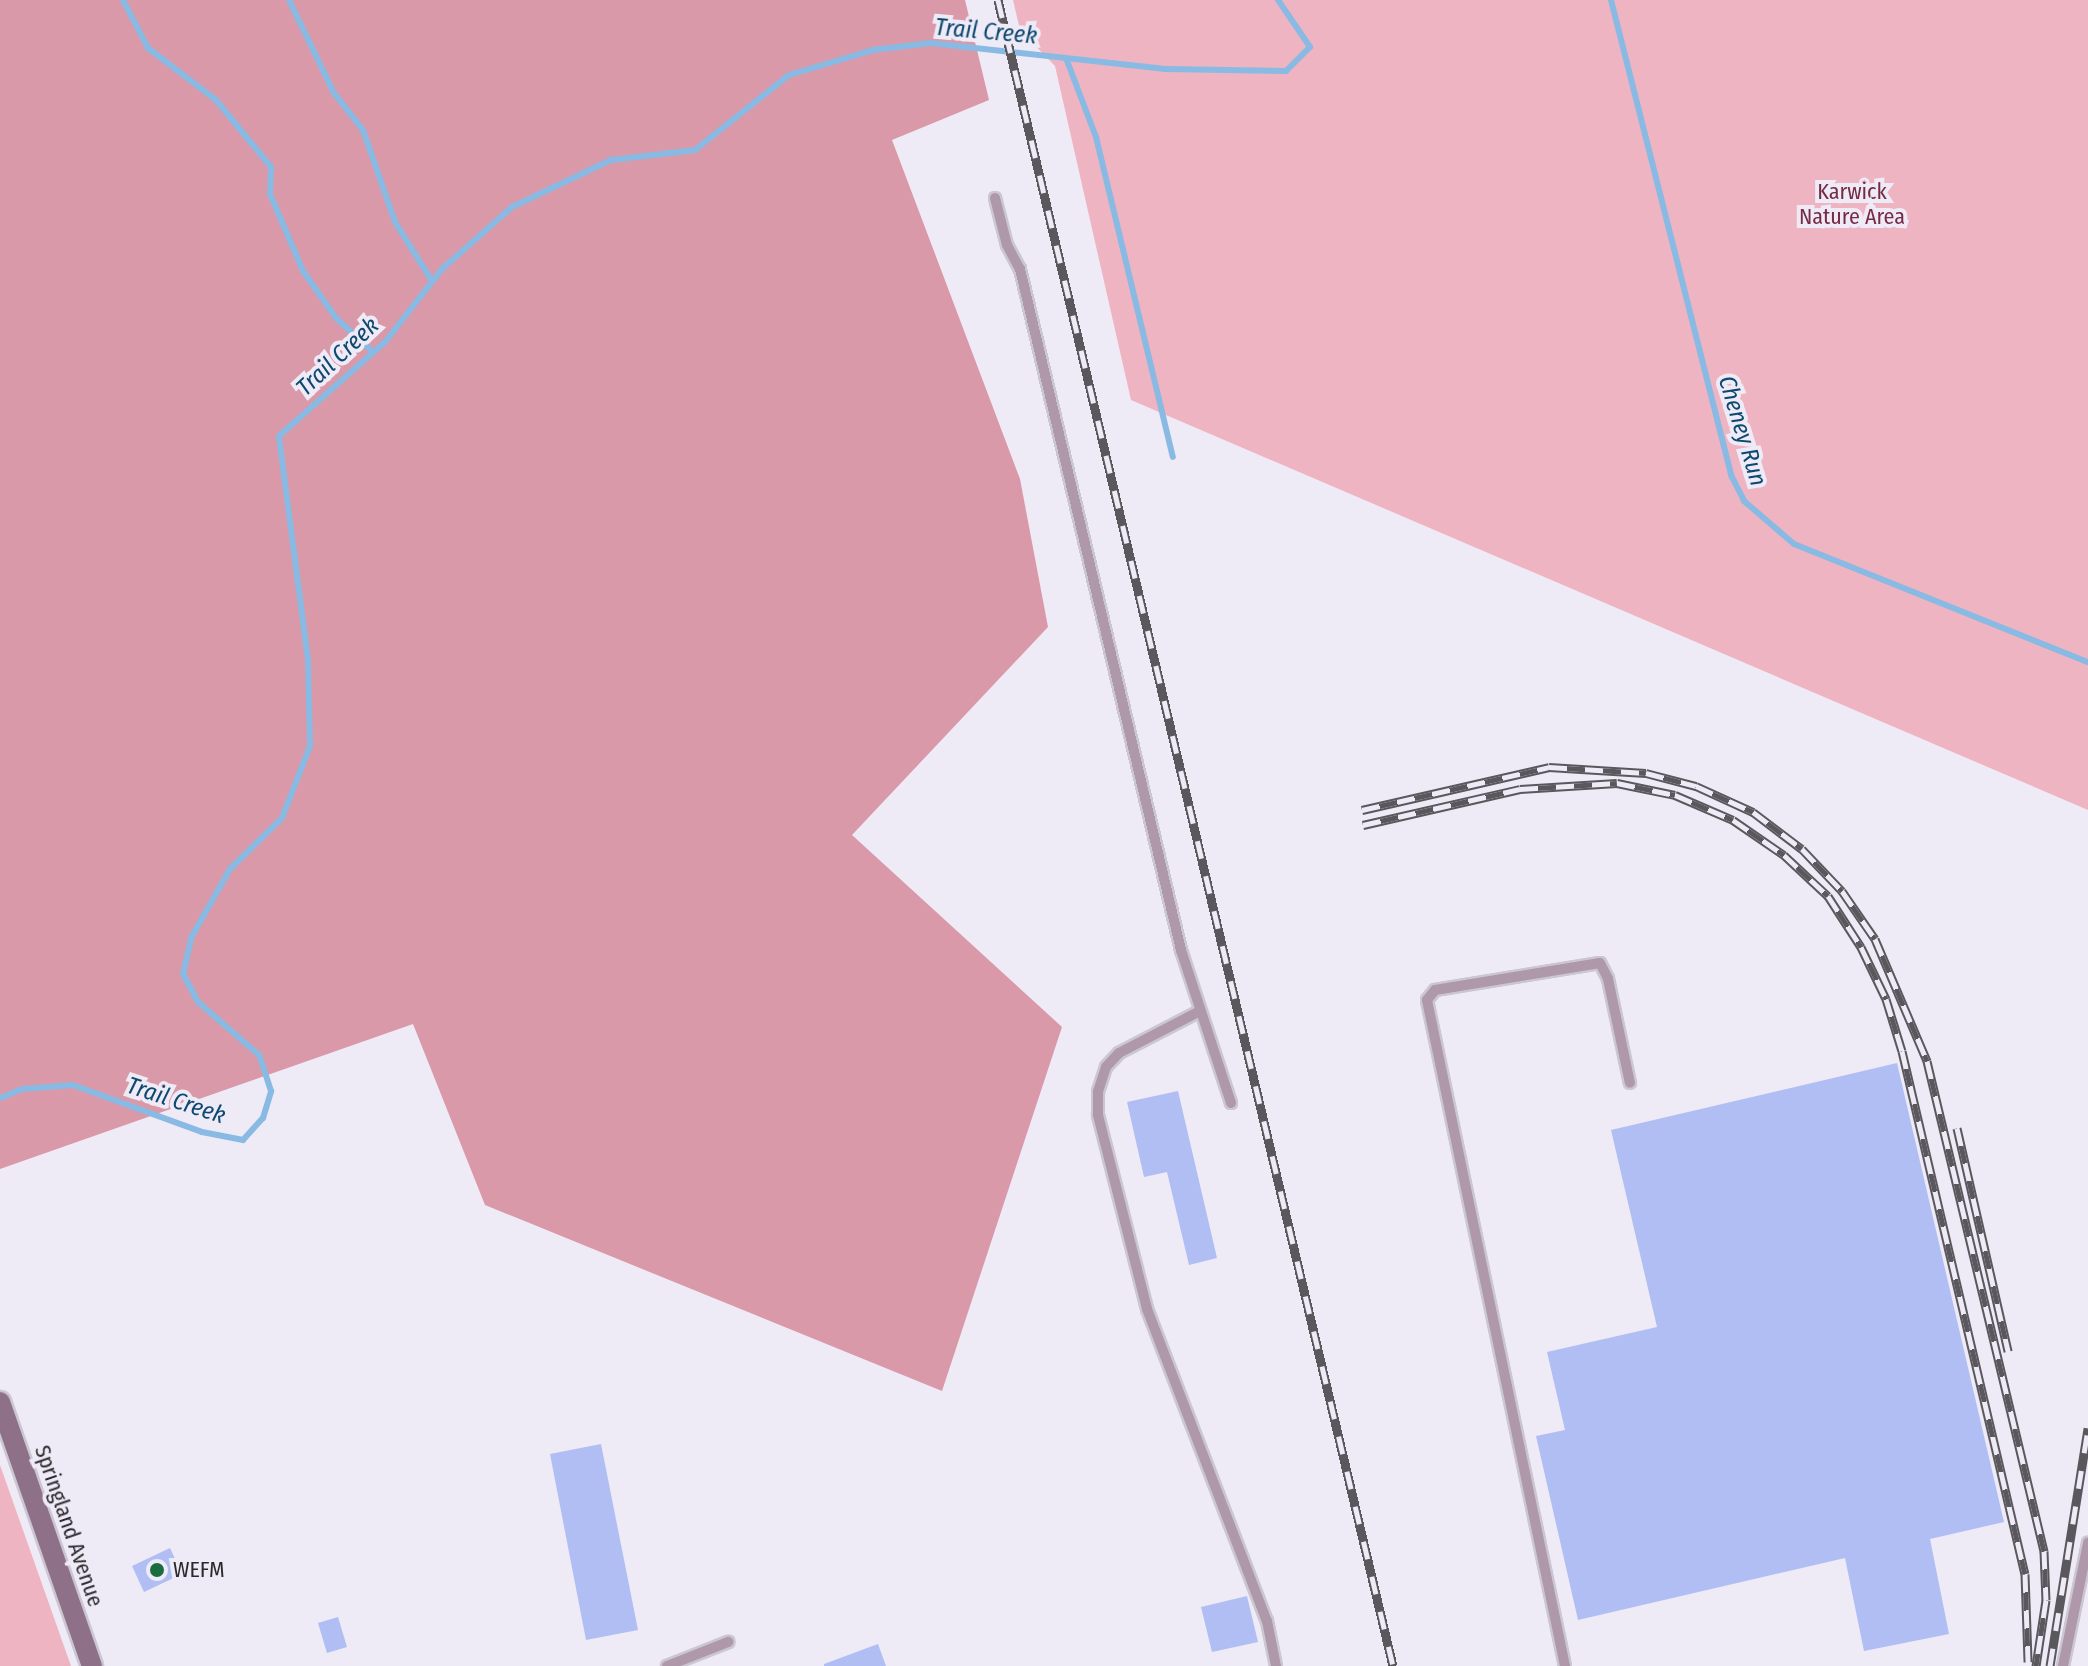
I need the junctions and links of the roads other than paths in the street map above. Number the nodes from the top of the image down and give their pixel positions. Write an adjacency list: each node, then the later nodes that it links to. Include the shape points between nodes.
1 (995, 198): 2 (lane, via 1007,245 1020,269)
2 (1200, 1011): 4 (lane); 10 (lane, via 1119,1053 1106,1067 1098,1115 1147,1309 1267,1621)
3 (1630, 1083): 11 (lane, via 1600,963 1435,990 1427,1000)
4 (1231, 1103)
5 (0, 1402): 8 (street, Springland Avenue)
6 (2088, 1543): 12 (lane)
7 (728, 1642): 9 (lane)
8 (92, 1666)
9 (667, 1666)
10 (1276, 1666)
11 (1565, 1666)
12 (2063, 1666)

